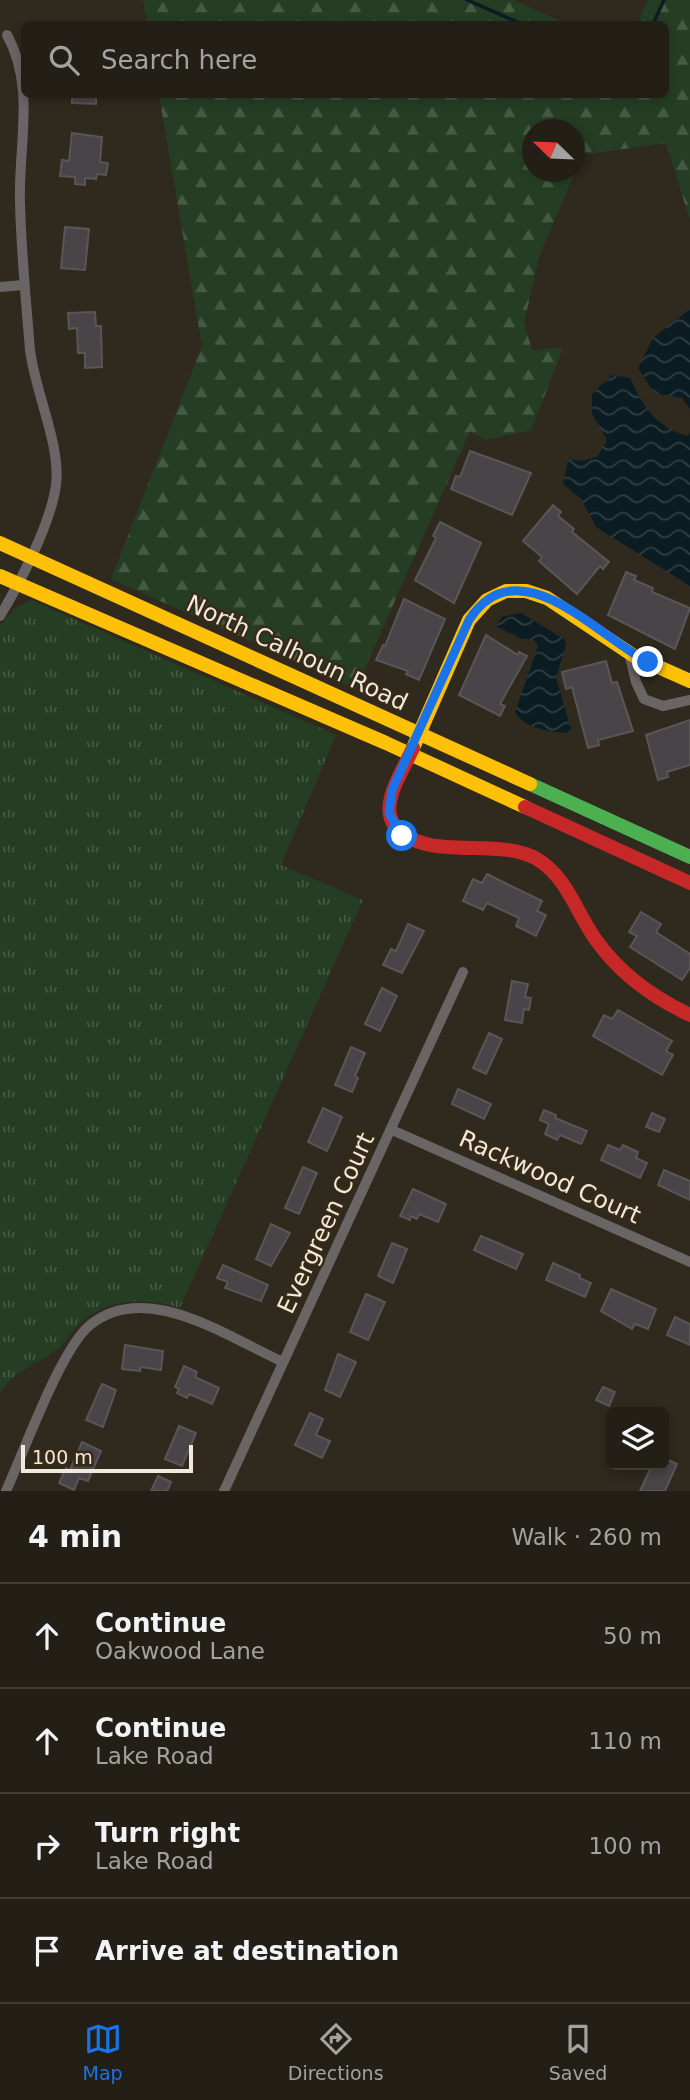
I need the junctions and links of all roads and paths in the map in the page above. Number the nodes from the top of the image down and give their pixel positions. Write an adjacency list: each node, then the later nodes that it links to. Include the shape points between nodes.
1 (7, 35): 2 (street, via 15,50)
2 (21, 84)
3 (23, 98): 4 (street)
4 (23, 285): 5 (street); 7 (street, via 34,377 57,473 52,500)
5 (0, 287)
6 (0, 543): 7 (main road, North Calhoun Road)
7 (30, 556): 9 (street); 14 (main road, North Calhoun Road)
8 (0, 576): 9 (main road, North Calhoun Road)
9 (17, 584): 10 (street); 15 (main road, North Calhoun Road)
10 (0, 616)
11 (629, 652): 12 (main road); 13 (street, via 644,699 663,706); 14 (main road, via 540,593 508,589 492,595 469,620)
12 (690, 681)
13 (690, 700)
14 (419, 734): 15 (main road); 16 (main road, North Calhoun Road)
15 (409, 755): 18 (main road, North Calhoun Road); 21 (main road, via 388,805 391,821 402,836 425,845 500,846 534,857 567,887 596,940 625,974 655,998)
16 (648, 838): 17 (main road, North Calhoun Road); 18 (main road)
17 (690, 857)
18 (638, 860): 19 (main road, North Calhoun Road)
19 (690, 883)
20 (463, 972): 22 (street, Evergreen Court)
21 (690, 1015)
22 (392, 1130): 23 (street, Rackwood Court); 24 (street, Evergreen Court)
23 (690, 1262)
24 (284, 1362): 25 (street, via 167,1311 128,1308 108,1314 90,1325 72,1348); 26 (street, Evergreen Court)
25 (6, 1491)
26 (224, 1491)

